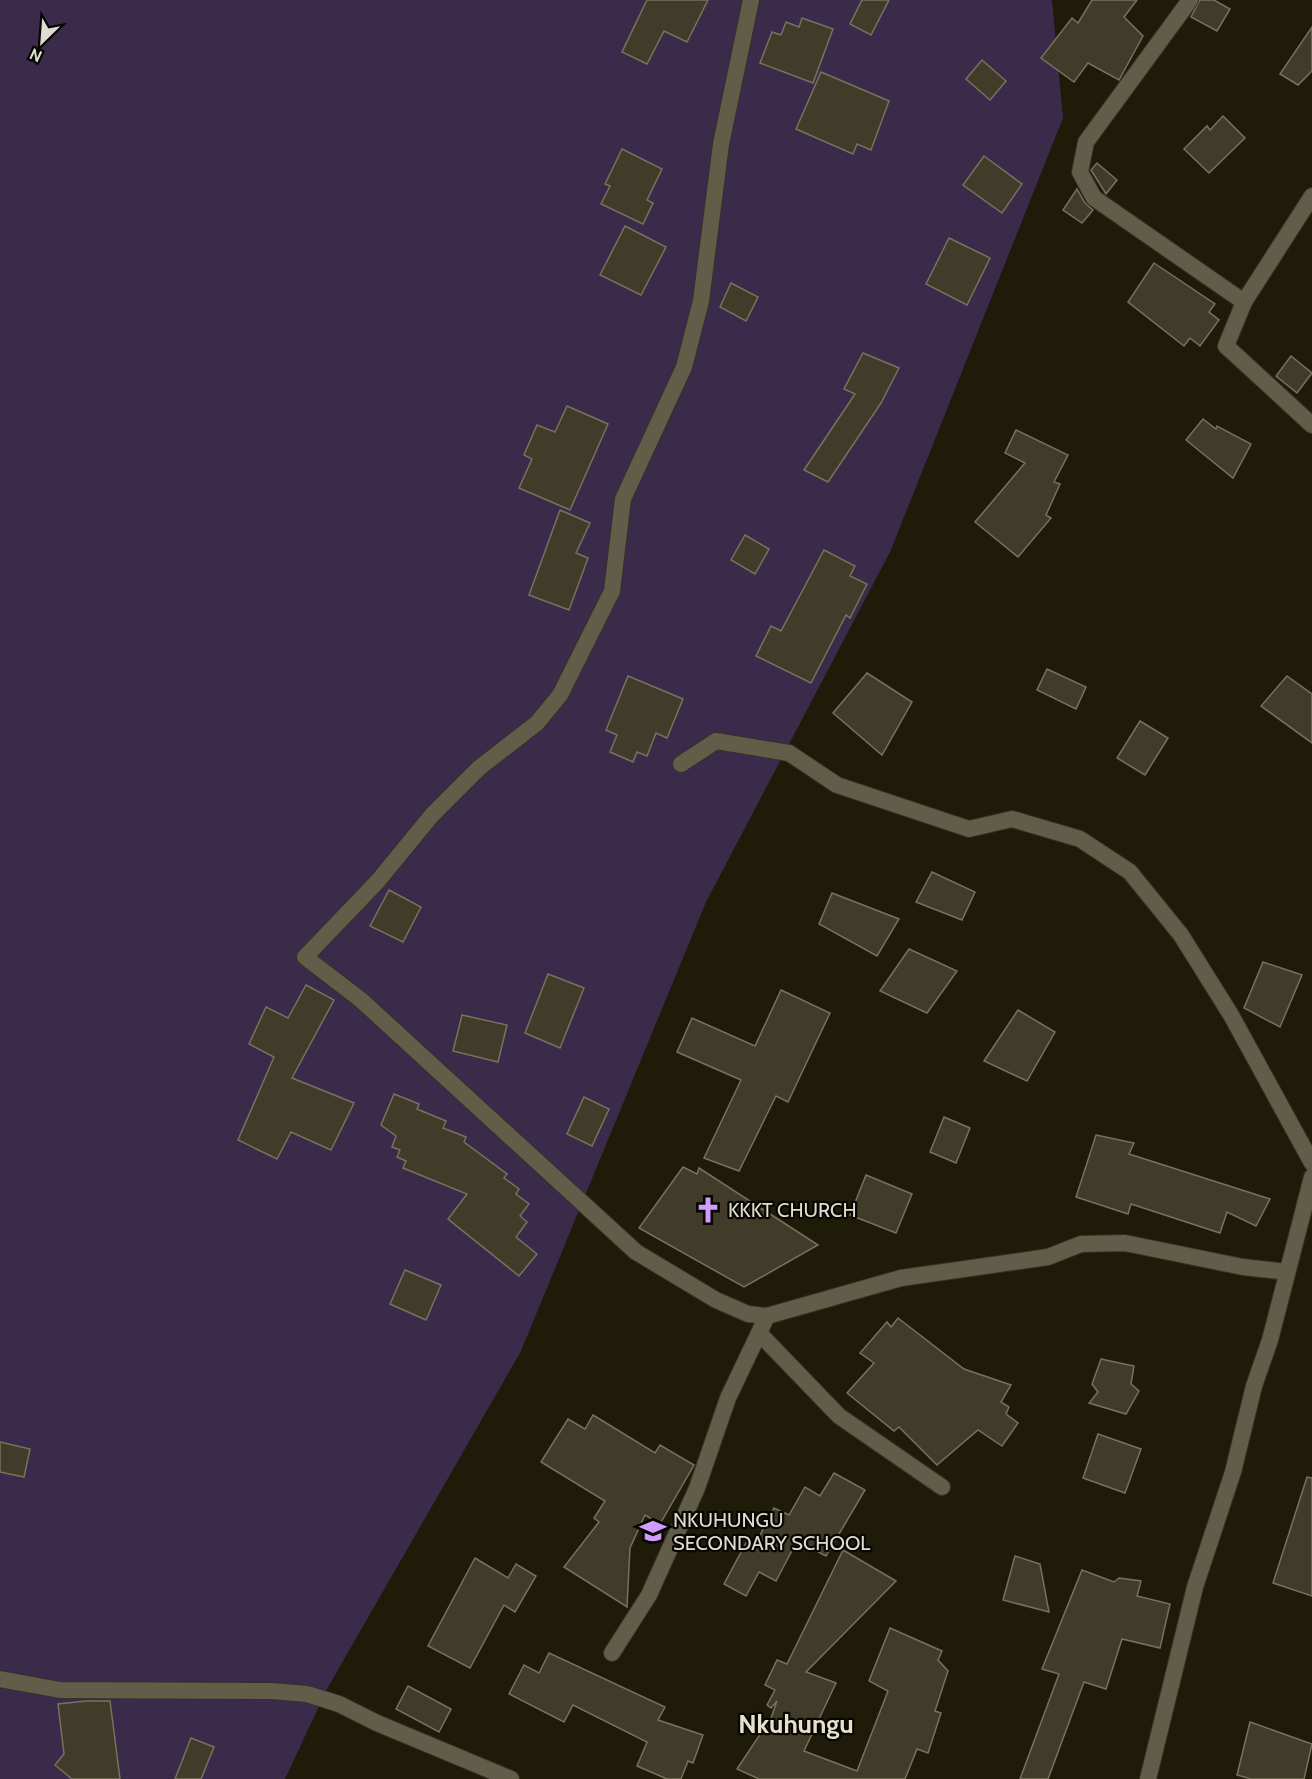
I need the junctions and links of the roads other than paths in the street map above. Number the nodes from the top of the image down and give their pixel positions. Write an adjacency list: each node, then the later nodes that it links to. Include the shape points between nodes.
1 (751, 0): 10 (street, via 722,144 701,301 681,375 623,499 612,591 560,694 537,723 471,776 305,957 362,1000 636,1252 716,1300 748,1314)
2 (1190, 0): 4 (street, via 1086,142 1080,172 1094,198)
3 (1312, 196): 4 (street)
4 (1244, 302): 5 (street, via 1226,346)
5 (1312, 425)
6 (681, 764): 7 (street, via 716,741 789,753 837,785 969,829 1012,819 1080,839 1130,872 1181,935 1231,1015)
7 (1312, 1163)
8 (1312, 1177): 9 (street)
9 (1287, 1272): 10 (street, via 1125,1243 1081,1244 1048,1257 901,1278); 16 (street, via 1233,1472 1195,1587)
10 (767, 1316): 11 (street)
11 (759, 1333): 12 (street, via 839,1416); 13 (street, via 728,1398 697,1488 649,1594)
12 (942, 1487)
13 (612, 1653)
14 (0, 1679): 15 (street, via 60,1690 307,1694 339,1704)
15 (506, 1778)
16 (1149, 1779)

